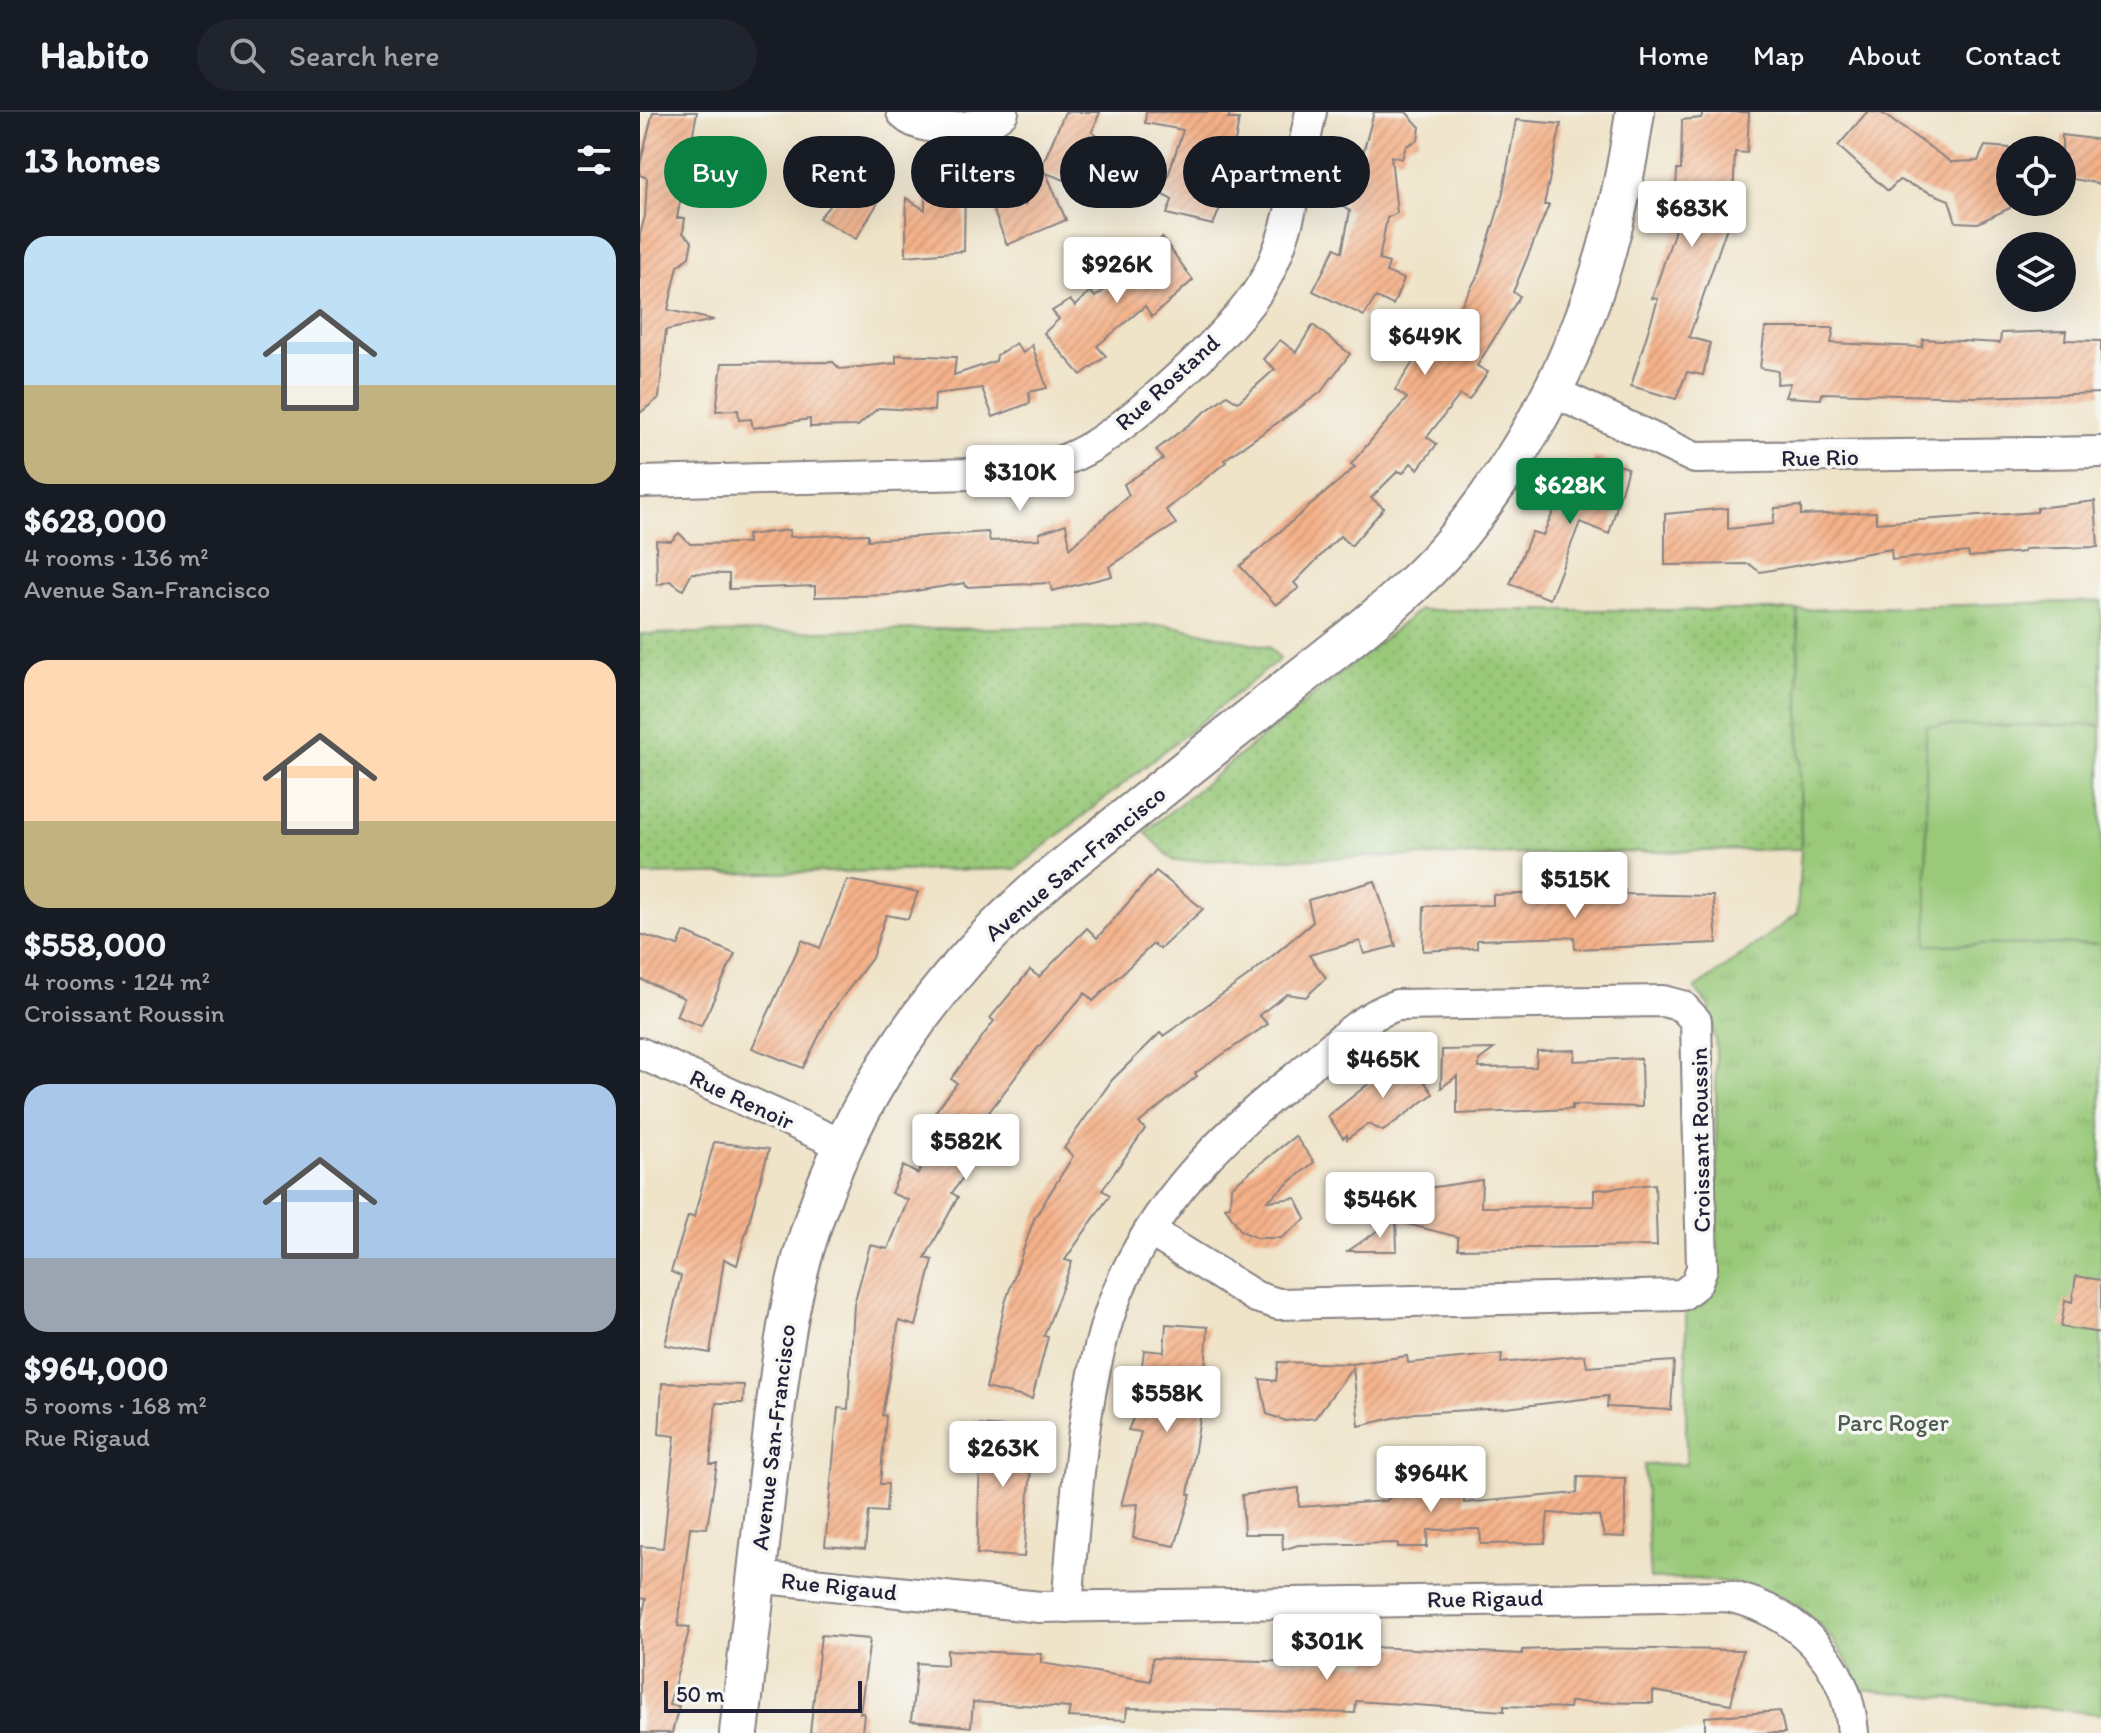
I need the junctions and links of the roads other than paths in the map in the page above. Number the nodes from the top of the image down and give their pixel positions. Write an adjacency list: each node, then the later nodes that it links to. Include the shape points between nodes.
1 (902, 112): 2 (street, via 914,124 927,127 985,125)
2 (1003, 112)
3 (1311, 112): 7 (street, Rue Rostand, via 1283,231 1258,292 1232,324 1095,445 1056,463 1014,473)
4 (1635, 112): 5 (street, Avenue San-Francisco, via 1610,245)
5 (1554, 392): 6 (street, Rue Rio, via 1695,458); 9 (street, Avenue San-Francisco, via 1496,484 1413,585 1050,878 976,948 893,1055)
6 (2101, 452)
7 (640, 482)
8 (640, 1053): 9 (street, Rue Renoir)
9 (843, 1145): 11 (street, Avenue San-Francisco, via 807,1241 785,1330)
10 (1150, 1231): 10 (street, Croissant Roussin, via 1222,1140 1385,1009 1414,1004 1663,1001 1682,1006 1696,1021 1702,1268 1696,1284 1682,1295 1278,1304 1256,1297); 12 (street, Croissant Roussin, via 1118,1291 1094,1373)
11 (756, 1577): 12 (street, Rue Rigaud); 13 (street, Avenue San-Francisco)
12 (1067, 1607): 14 (street, Rue Rigaud, via 1727,1596 1779,1614 1812,1640 1844,1691)
13 (739, 1733)
14 (1853, 1733)

